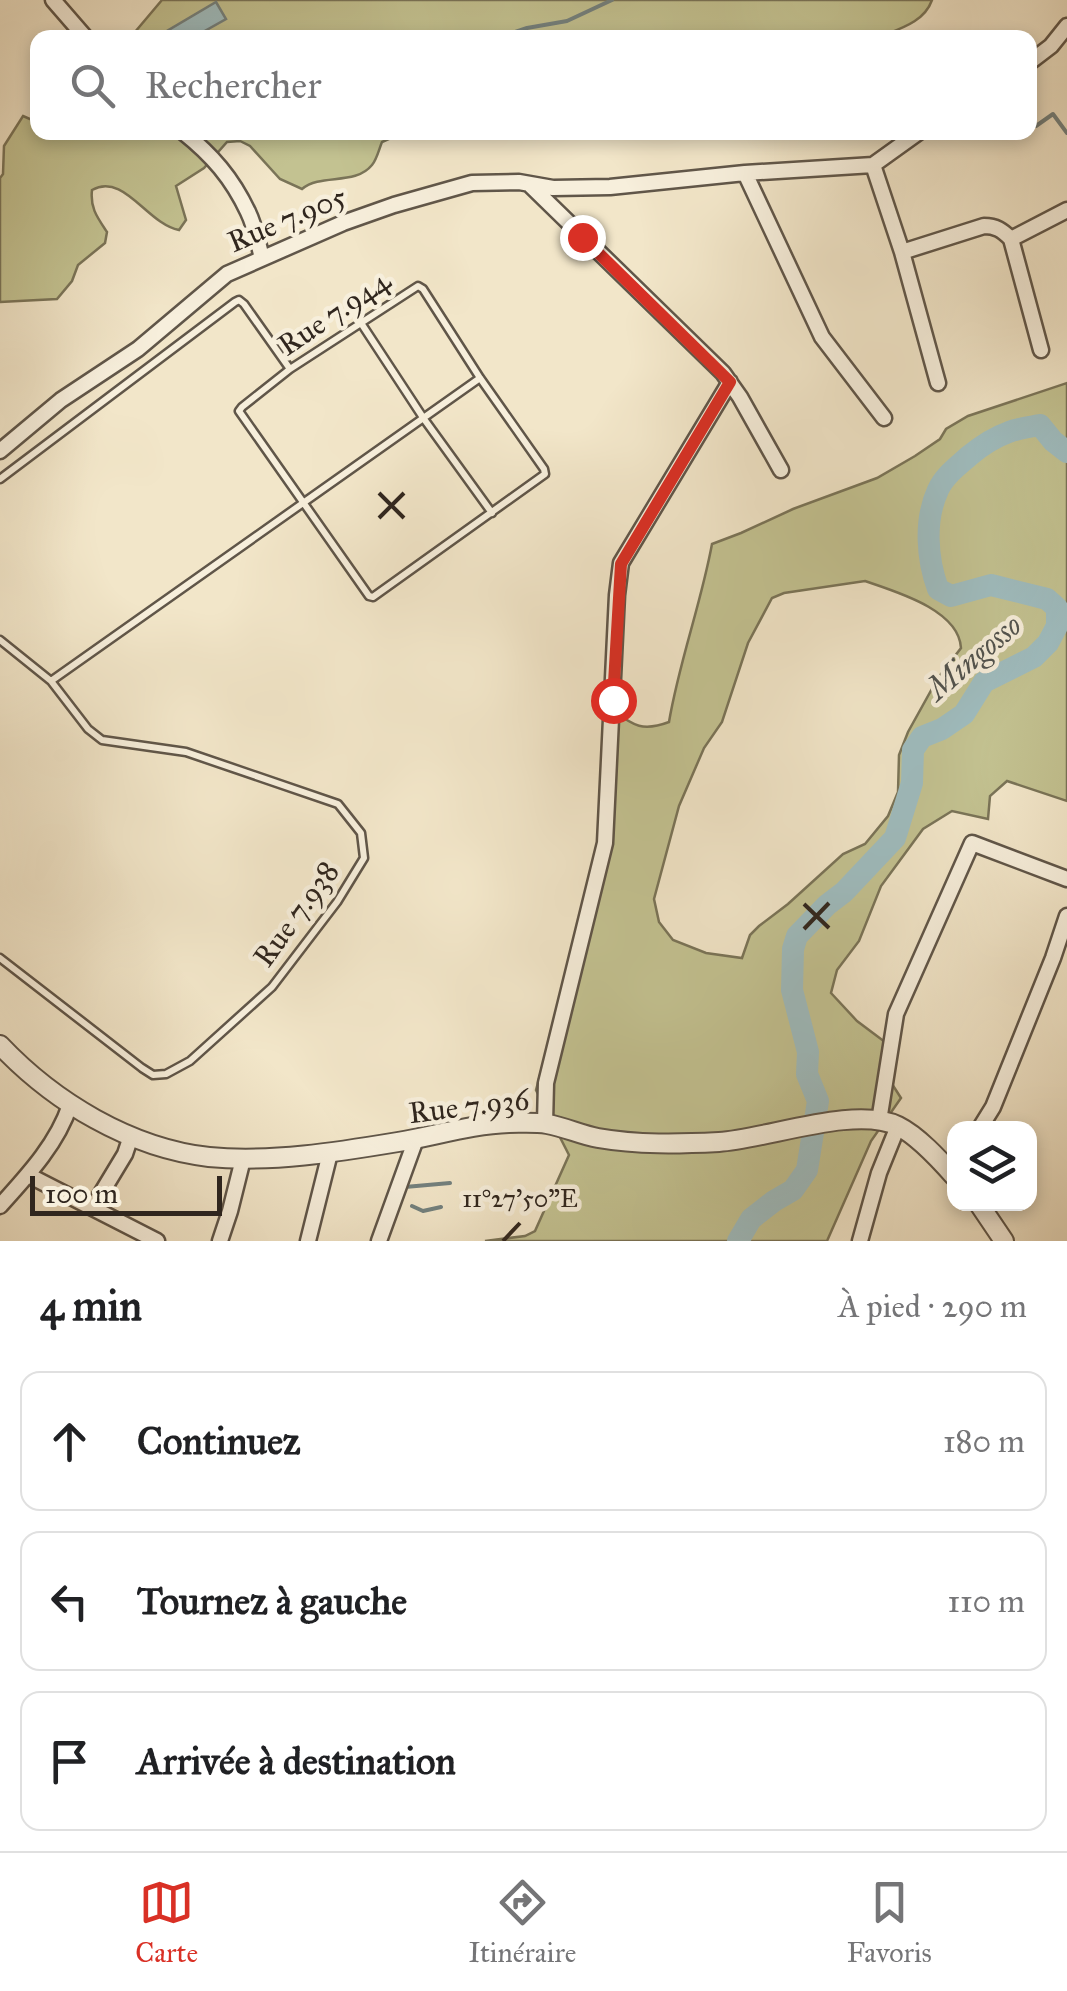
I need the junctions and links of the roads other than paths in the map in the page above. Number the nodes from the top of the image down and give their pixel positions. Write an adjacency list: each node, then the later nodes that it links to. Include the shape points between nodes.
1 (53, 0): 3 (street)
2 (1067, 26): 4 (street)
3 (79, 30)
4 (1037, 57)
5 (193, 140): 13 (street, via 224,172 250,214)
6 (908, 140): 7 (street)
7 (872, 165): 8 (street, Rue 7.905); 12 (street)
8 (745, 173): 9 (street, Rue 7.905, via 610,187); 21 (street, via 822,337)
9 (532, 186): 13 (street, Rue 7.905, via 472,183 360,217); 18 (street)
10 (1067, 210): 11 (street)
11 (1010, 240): 12 (street, via 1004,231 984,226); 15 (street)
12 (902, 252): 19 (street)
13 (262, 258): 22 (street, Rue 7.905, via 217,281)
14 (361, 323): 16 (lane, Rue 7.944); 17 (lane, Rue 7.944, via 423,288); 20 (lane)
15 (1041, 350)
16 (290, 369): 24 (lane, via 239,300); 25 (lane, Rue 7.944, via 239,412)
17 (480, 378): 20 (lane); 26 (lane, Rue 7.944, via 544,469)
18 (730, 382): 23 (street); 36 (street, via 621,564 605,843 546,1083)
19 (938, 383)
20 (424, 418): 25 (lane); 26 (lane)
21 (884, 418)
22 (0, 452)
23 (781, 470)
24 (0, 479)
25 (305, 504): 26 (lane, via 373,597); 28 (lane)
26 (492, 513)
27 (0, 640): 28 (lane, Rue 7.938)
28 (51, 681): 31 (lane, Rue 7.938, via 102,740 186,752 338,804 361,833 364,858 272,986 190,1061 166,1074 142,1068)
29 (1067, 880): 34 (street, via 972,843 896,1014)
30 (1067, 916): 35 (street)
31 (0, 958)
32 (1, 1048): 33 (street, Rue 7.936)
33 (70, 1104): 38 (street, Rue 7.936); 43 (street)
34 (879, 1121): 36 (street, Rue 7.936, via 840,1120 740,1140 650,1144); 37 (street, Rue 7.936)
35 (984, 1121)
36 (545, 1124): 39 (street, Rue 7.936, via 479,1126)
37 (898, 1126): 42 (street, Rue 7.936); 47 (street)
38 (131, 1136): 41 (street, Rue 7.936); 45 (street)
39 (416, 1139): 40 (street, Rue 7.936); 51 (street)
40 (330, 1153): 41 (street, Rue 7.936); 50 (street)
41 (243, 1159): 49 (street)
42 (947, 1164)
43 (28, 1175): 44 (street); 45 (street)
44 (2, 1202)
45 (93, 1206): 48 (street)
46 (984, 1211): 53 (street)
47 (861, 1236): 52 (street)
48 (158, 1241)
49 (220, 1241)
50 (308, 1241)
51 (379, 1241)
52 (875, 1241)
53 (1004, 1241)

